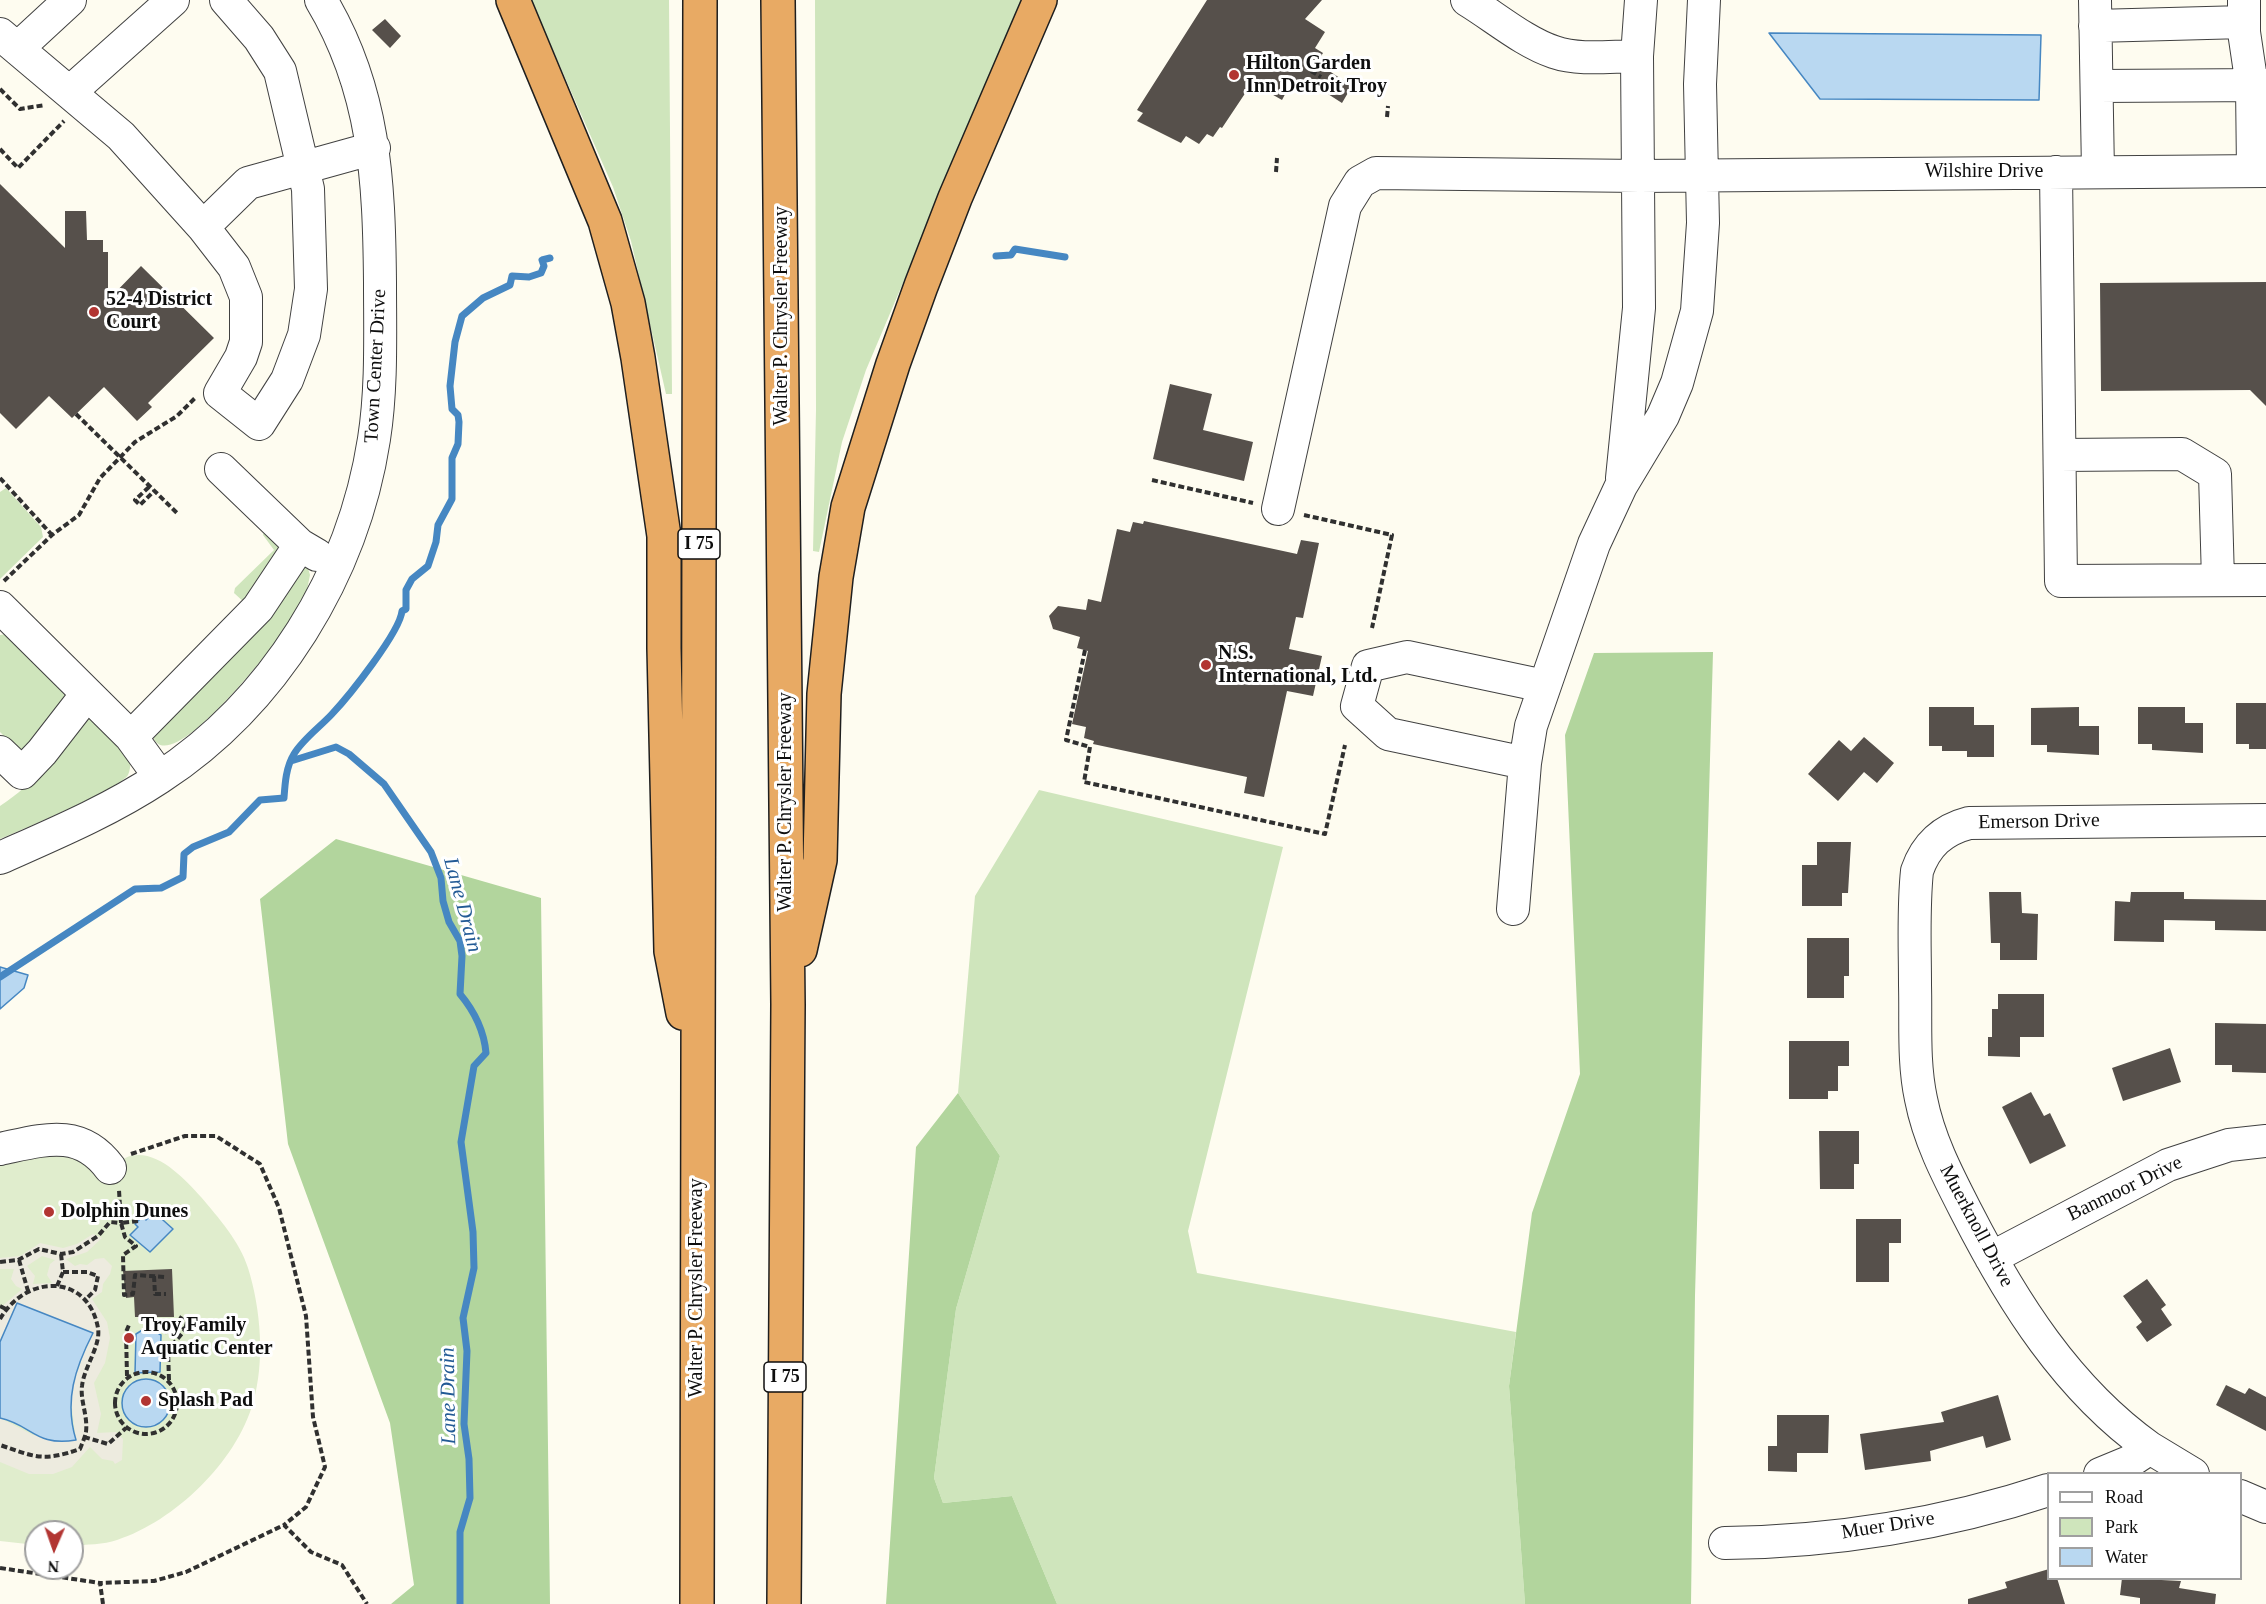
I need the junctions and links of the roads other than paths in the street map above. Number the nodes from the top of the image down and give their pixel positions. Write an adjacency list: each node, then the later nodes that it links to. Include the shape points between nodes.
1 (70, 0): 14 (street)
2 (173, 0): 18 (street)
3 (226, 0): 20 (street, via 259,38 280,71)
4 (321, 0): 19 (street, Town Center Drive, via 350,58)
5 (513, 0): 47 (highway, via 605,221 638,358 664,536 671,951)
6 (700, 0): 47 (highway, Walter P. Chrysler Freeway / I 75)
7 (778, 0): 46 (highway, Walter P. Chrysler Freeway / I 75)
8 (1040, 0): 46 (highway, via 921,286 848,507 824,694 820,860)
9 (1467, 0): 15 (street, via 1555,53)
10 (1641, 0): 15 (street)
11 (1704, 0): 24 (street, via 1700,84)
12 (2244, 11): 13 (street); 17 (street)
13 (2095, 13): 16 (street)
14 (9, 41): 18 (street)
15 (1637, 56): 25 (street)
16 (2098, 86): 17 (street); 23 (street)
17 (2259, 86): 21 (street)
18 (68, 106): 26 (street, via 121,136)
19 (374, 148): 20 (street); 32 (street, Town Center Drive, via 380,212 377,409 362,495)
20 (304, 166): 26 (street, via 248,183); 26 (street, via 311,266 304,335 287,380 259,424 220,393 246,342 246,297 234,267)
21 (2259, 171): 23 (street, Wilshire Drive)
22 (2056, 172): 23 (street, Wilshire Drive); 24 (street, Wilshire Drive); 27 (street)
23 (2098, 172)
24 (1703, 174): 25 (street, Wilshire Drive); 29 (street, via 1701,273 1689,348 1663,416)
25 (1640, 176): 29 (street, via 1639,308); 30 (street, Wilshire Drive, via 1387,172 1360,182 1345,206)
26 (203, 227)
27 (2060, 455): 33 (street, via 2182,454 2215,474); 33 (street, via 2061,581)
28 (221, 469): 31 (street)
29 (1621, 486): 36 (street, via 1594,544)
30 (1278, 509)
31 (300, 545): 32 (street); 38 (street, via 258,608)
32 (337, 564): 41 (street, Town Center Drive, via 303,630 255,694 207,741)
33 (2218, 580): 34 (street)
34 (2266, 580)
35 (1, 602): 37 (street)
36 (1544, 686): 40 (street, via 1531,726); 40 (street, via 1407,657 1368,666 1357,706 1388,734)
37 (87, 694): 38 (street); 39 (street, via 22,773)
38 (131, 737): 41 (street)
39 (0, 752)
40 (1525, 763): 44 (street)
41 (160, 777): 43 (street, Town Center Drive, via 96,814)
42 (2266, 820): 45 (street, Emerson Drive, via 1997,822 1953,827 1930,844 1917,871)
43 (0, 858)
44 (1512, 909)
45 (1915, 953): 51 (street, Muerknoll Drive, via 1916,1055 1923,1108 1943,1166)
46 (788, 1004): 60 (highway, Walter P. Chrysler Freeway / I 75)
47 (698, 1089): 59 (highway, Walter P. Chrysler Freeway / I 75)
48 (2266, 1141): 51 (street, Banmoor Drive, via 2229,1145 2168,1165)
49 (0, 1149): 50 (street, via 73,1139 97,1151)
50 (109, 1166)
51 (1991, 1258): 52 (street, Muerknoll Drive, via 2050,1350 2124,1430)
52 (2150, 1448): 53 (street); 54 (street)
53 (2103, 1472)
54 (2191, 1472)
55 (2047, 1491): 58 (street, Muer Drive, via 1873,1530 1799,1540)
56 (2242, 1496): 57 (street)
57 (2266, 1507)
58 (1725, 1543)
59 (697, 1604)
60 (784, 1604)

